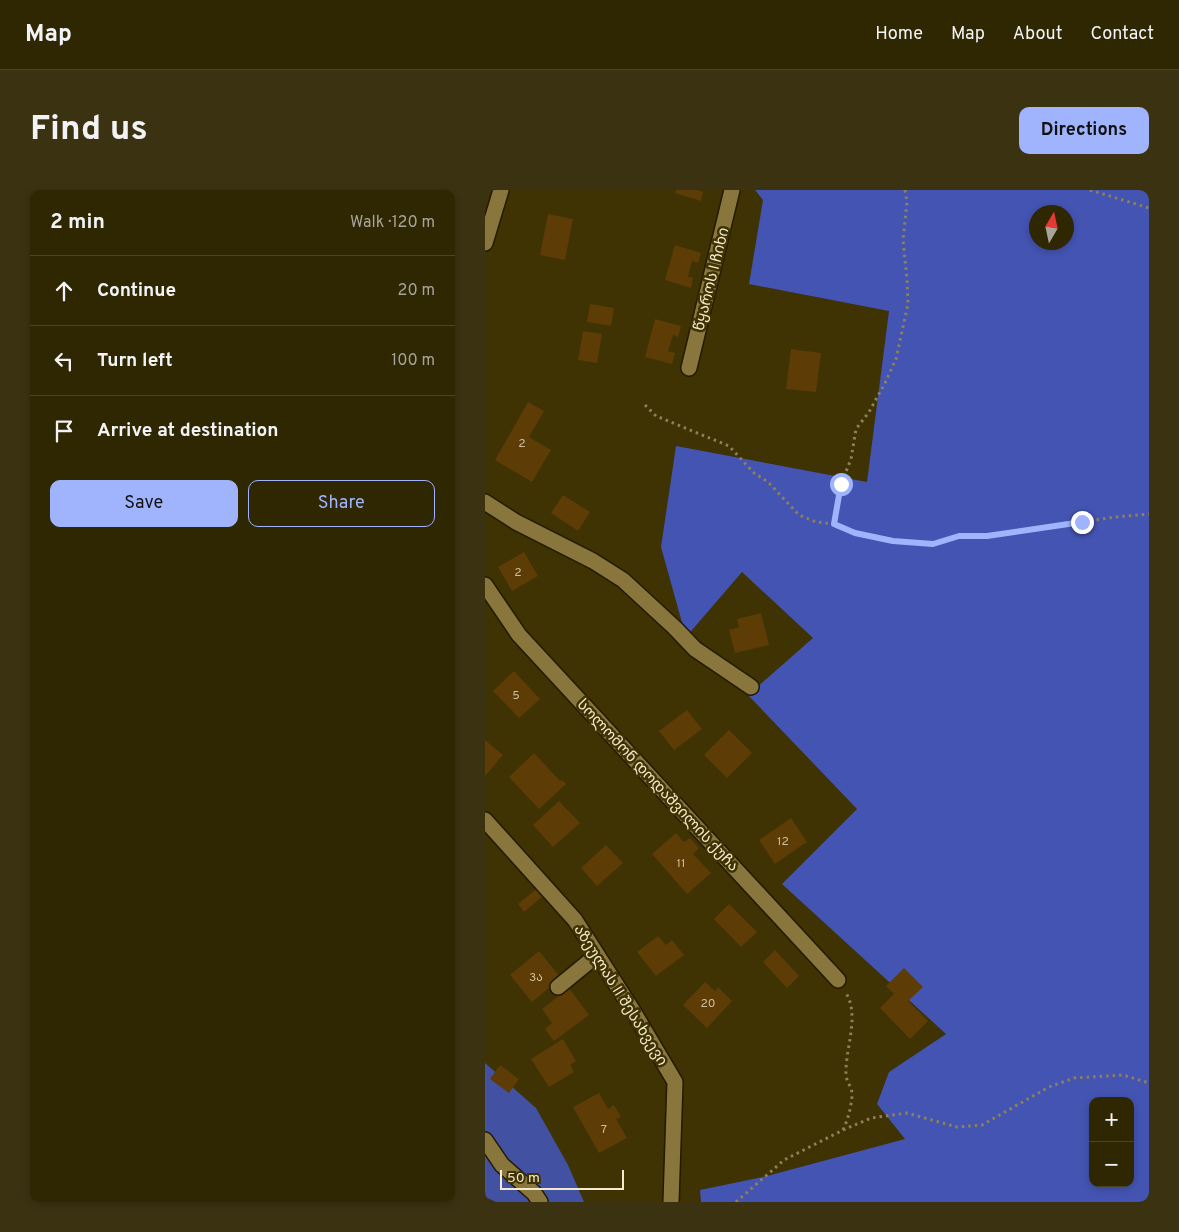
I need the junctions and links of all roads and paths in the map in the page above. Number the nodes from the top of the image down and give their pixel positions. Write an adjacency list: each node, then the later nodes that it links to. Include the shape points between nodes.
1 (501, 190): 6 (street)
2 (732, 190): 7 (street, წყაროს I ჩიხი)
3 (905, 190): 11 (path, via 903,240 908,304 896,359 869,412 856,428)
4 (1090, 190): 5 (path)
5 (1149, 208)
6 (485, 243)
7 (689, 368)
8 (645, 405): 11 (path, via 656,416 729,446 799,515 815,522)
9 (485, 502): 13 (street, via 516,522 593,560 623,580 695,649)
10 (1149, 514): 11 (path, via 987,536 959,536 933,544 893,541 855,533)
11 (834, 524)
12 (485, 585): 16 (street, სოლომონ დოდაშვილის ქუჩა, via 519,635)
13 (751, 687)
14 (485, 820): 15 (street, აზეულას II შესახვევი, via 575,920)
15 (597, 955): 17 (street); 22 (street, აზეულას II შესახვევი, via 675,1082)
16 (838, 980): 19 (path, via 849,998 853,1022 845,1076 853,1093)
17 (558, 987)
18 (1149, 1083): 19 (path, via 1123,1076 1074,1078 1049,1087 982,1125 957,1127 907,1113 871,1118)
19 (843, 1130): 23 (path, via 784,1160)
20 (485, 1140): 21 (street, via 502,1165)
21 (540, 1202)
22 (671, 1202)
23 (736, 1202)

